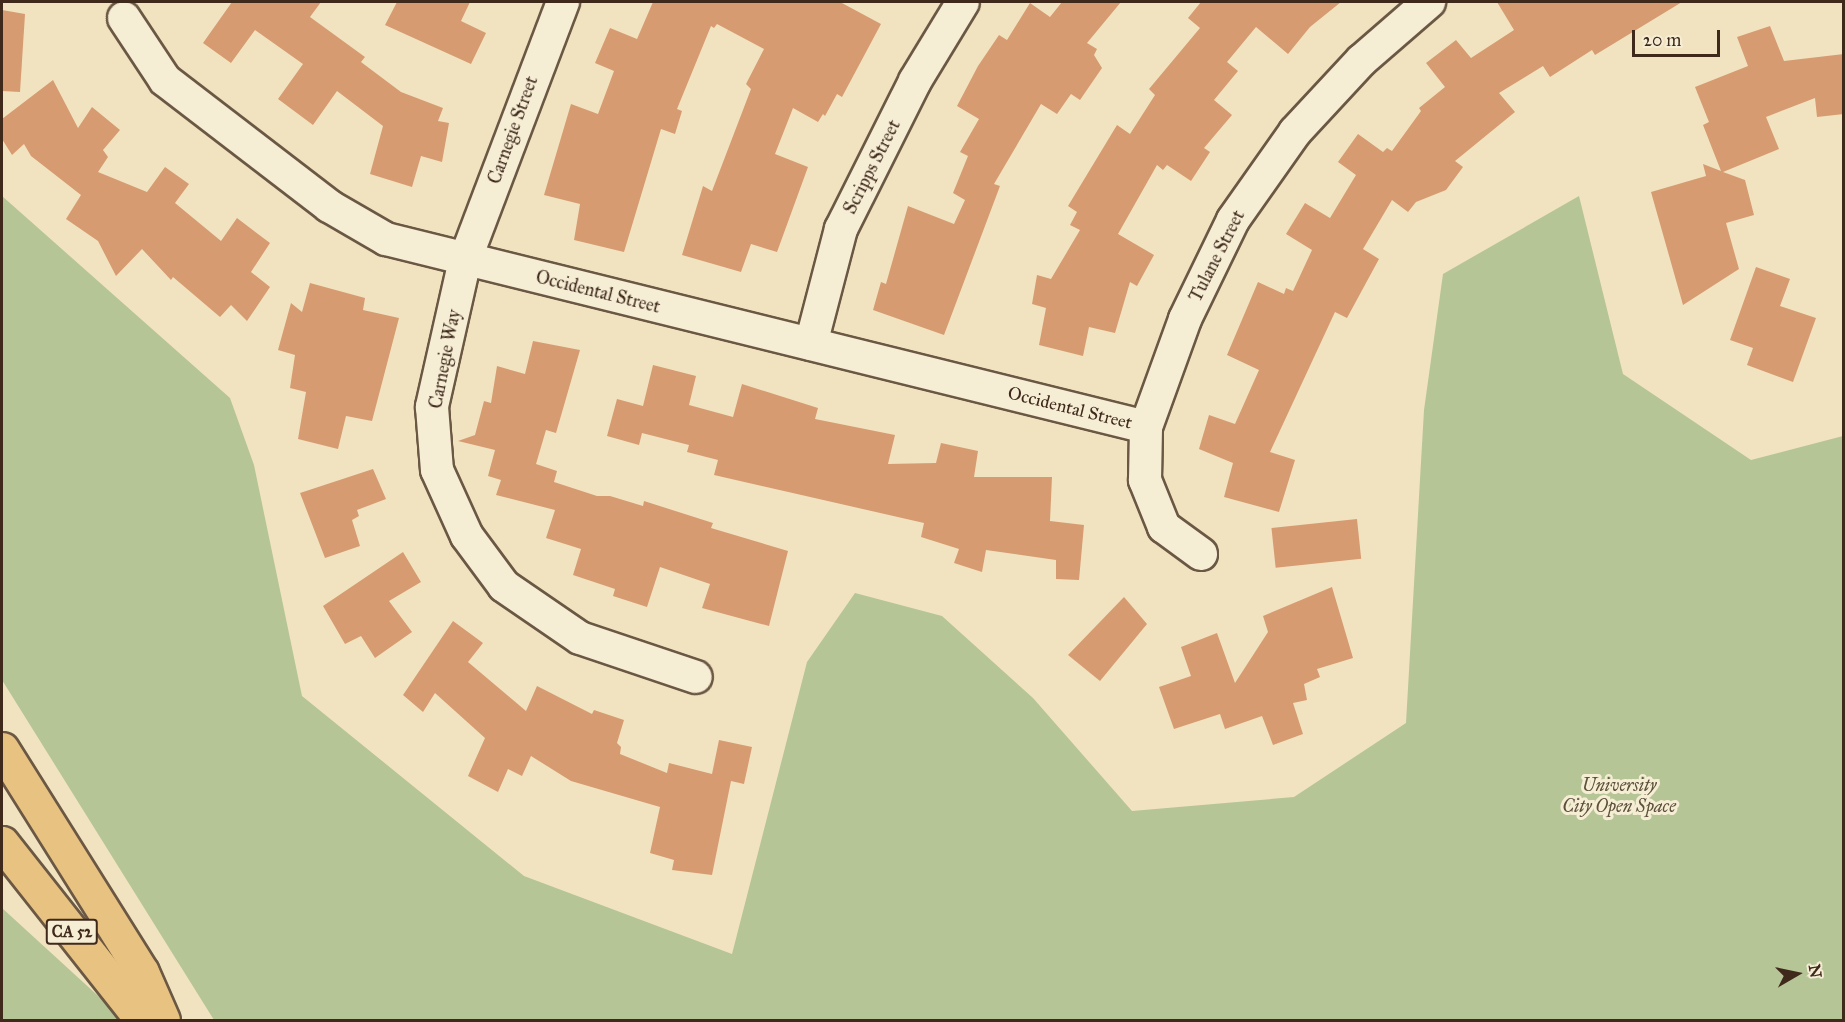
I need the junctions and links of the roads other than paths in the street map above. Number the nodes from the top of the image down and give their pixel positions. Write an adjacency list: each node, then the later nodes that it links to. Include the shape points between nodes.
1 (563, 2): 5 (street, Carnegie Street)
2 (963, 2): 6 (street, Scripps Street, via 915,81 841,229)
3 (1429, 2): 7 (street, Tulane Street, via 1362,60 1295,132 1233,220 1185,319)
4 (124, 18): 5 (street, Occidental Street, via 165,80 329,206 386,239)
5 (465, 260): 6 (street, Occidental Street); 9 (street, Carnegie Way, via 432,407 437,470 467,536 504,586 580,638)
6 (811, 344): 7 (street, Occidental Street)
7 (1146, 428): 8 (street, Tulane Street, via 1144,480 1164,526)
8 (1201, 554)
9 (696, 677)
10 (2, 749): 13 (highway, via 142,972)
11 (2, 843): 12 (highway, CA 52)
12 (142, 1020)
13 (163, 1020)

